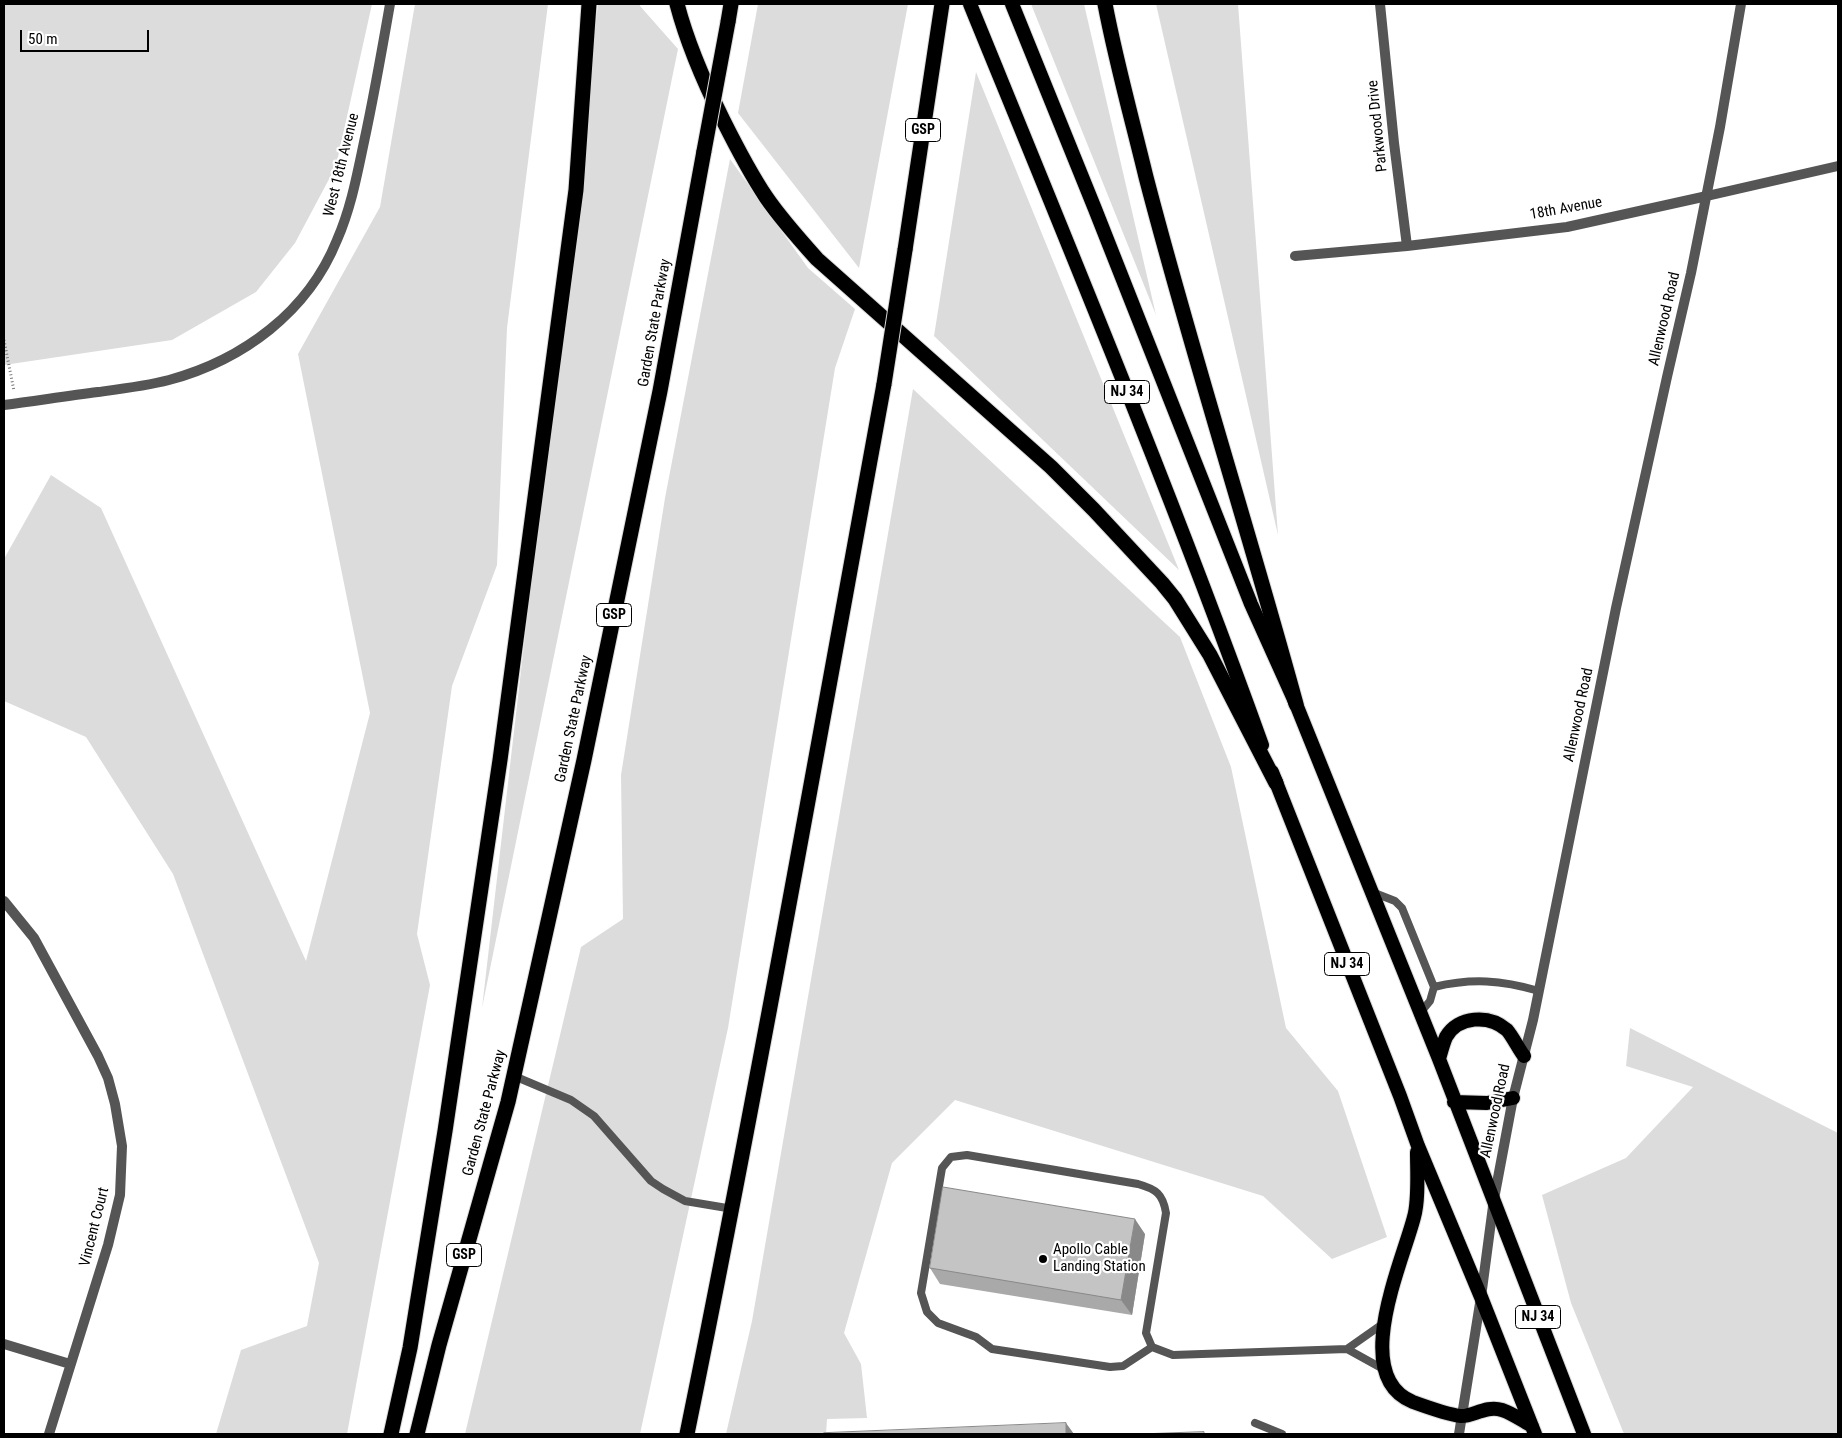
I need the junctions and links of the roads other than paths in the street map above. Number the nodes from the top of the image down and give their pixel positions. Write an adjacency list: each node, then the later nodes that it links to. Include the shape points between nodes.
1 (390, 4): 15 (street, West 18th Avenue, via 353,194 338,240 314,282 285,317 247,347 203,369 122,389)
2 (589, 4): 42 (highway, via 576,190 500,760 447,1122 412,1338)
3 (676, 4): 17 (highway, via 697,67 729,132 765,196 785,222 817,259 1051,467 1162,583 1210,655)
4 (731, 4): 25 (highway, Garden State Parkway / GSP, bridge, via 656,410 584,760)
5 (970, 4): 17 (highway, NJ 34, via 1203,584)
6 (1012, 4): 16 (highway, NJ 34, via 1251,604)
7 (1105, 4): 16 (highway, via 1158,223)
8 (1380, 4): 13 (street, Parkwood Drive)
9 (1741, 4): 12 (street, Allenwood Road)
10 (942, 6): 30 (highway, GSP, bridge, via 884,384)
11 (1838, 166): 12 (street, 18th Avenue)
12 (1707, 196): 13 (street, 18th Avenue, via 1567,227); 21 (street, Allenwood Road, via 1616,608)
13 (1407, 246): 14 (street, 18th Avenue)
14 (1295, 256)
15 (4, 405)
16 (1296, 704): 18 (highway)
17 (1276, 783): 28 (highway, NJ 34)
18 (1371, 891): 20 (lane, via 1395,901 1402,908); 22 (highway)
19 (4, 901): 36 (street, Vincent Court, via 34,938 98,1056 116,1104 122,1146 120,1195)
20 (1434, 987): 21 (lane, via 1458,981 1489,980); 22 (lane, via 1430,1001)
21 (1539, 991): 23 (street, Allenwood Road)
22 (1420, 1014): 24 (highway)
23 (1524, 1056): 24 (highway, via 1507,1030 1481,1019 1463,1022 1447,1036); 26 (street, Allenwood Road)
24 (1439, 1059): 27 (highway)
25 (514, 1076): 30 (lane, via 571,1100 594,1116 651,1181 663,1189 685,1201); 43 (highway, Garden State Parkway / GSP, via 438,1346)
26 (1513, 1098): 27 (highway, via 1487,1103); 29 (street, Allenwood Road)
27 (1454, 1102): 29 (highway)
28 (1418, 1146): 31 (highway, NJ 34); 32 (highway, via 1415,1214)
29 (1494, 1199): 31 (street, Allenwood Road); 47 (highway, NJ 34)
30 (733, 1209): 44 (highway, GSP)
31 (1481, 1297): 38 (street, Allenwood Road); 40 (highway, NJ 34)
32 (1384, 1323): 35 (lane); 37 (highway, via 1382,1359)
33 (4, 1344): 36 (street)
34 (1152, 1347): 34 (lane, via 1146,1332 1166,1213 1164,1200 1152,1188 967,1155 951,1157 942,1168 921,1293 927,1312 938,1322 976,1337 992,1350 1110,1367 1123,1366); 35 (lane, via 1173,1356)
35 (1347, 1349): 37 (lane)
36 (70, 1364): 41 (street, Vincent Court)
37 (1385, 1370): 38 (highway, via 1394,1388 1412,1402)
38 (1462, 1416): 40 (highway, via 1481,1410 1501,1410); 46 (street, Allenwood Road)
39 (1255, 1423): 45 (lane)
40 (1534, 1430)
41 (49, 1434)
42 (391, 1434)
43 (417, 1434)
44 (687, 1434)
45 (1282, 1434)
46 (1458, 1434)
47 (1584, 1434)

